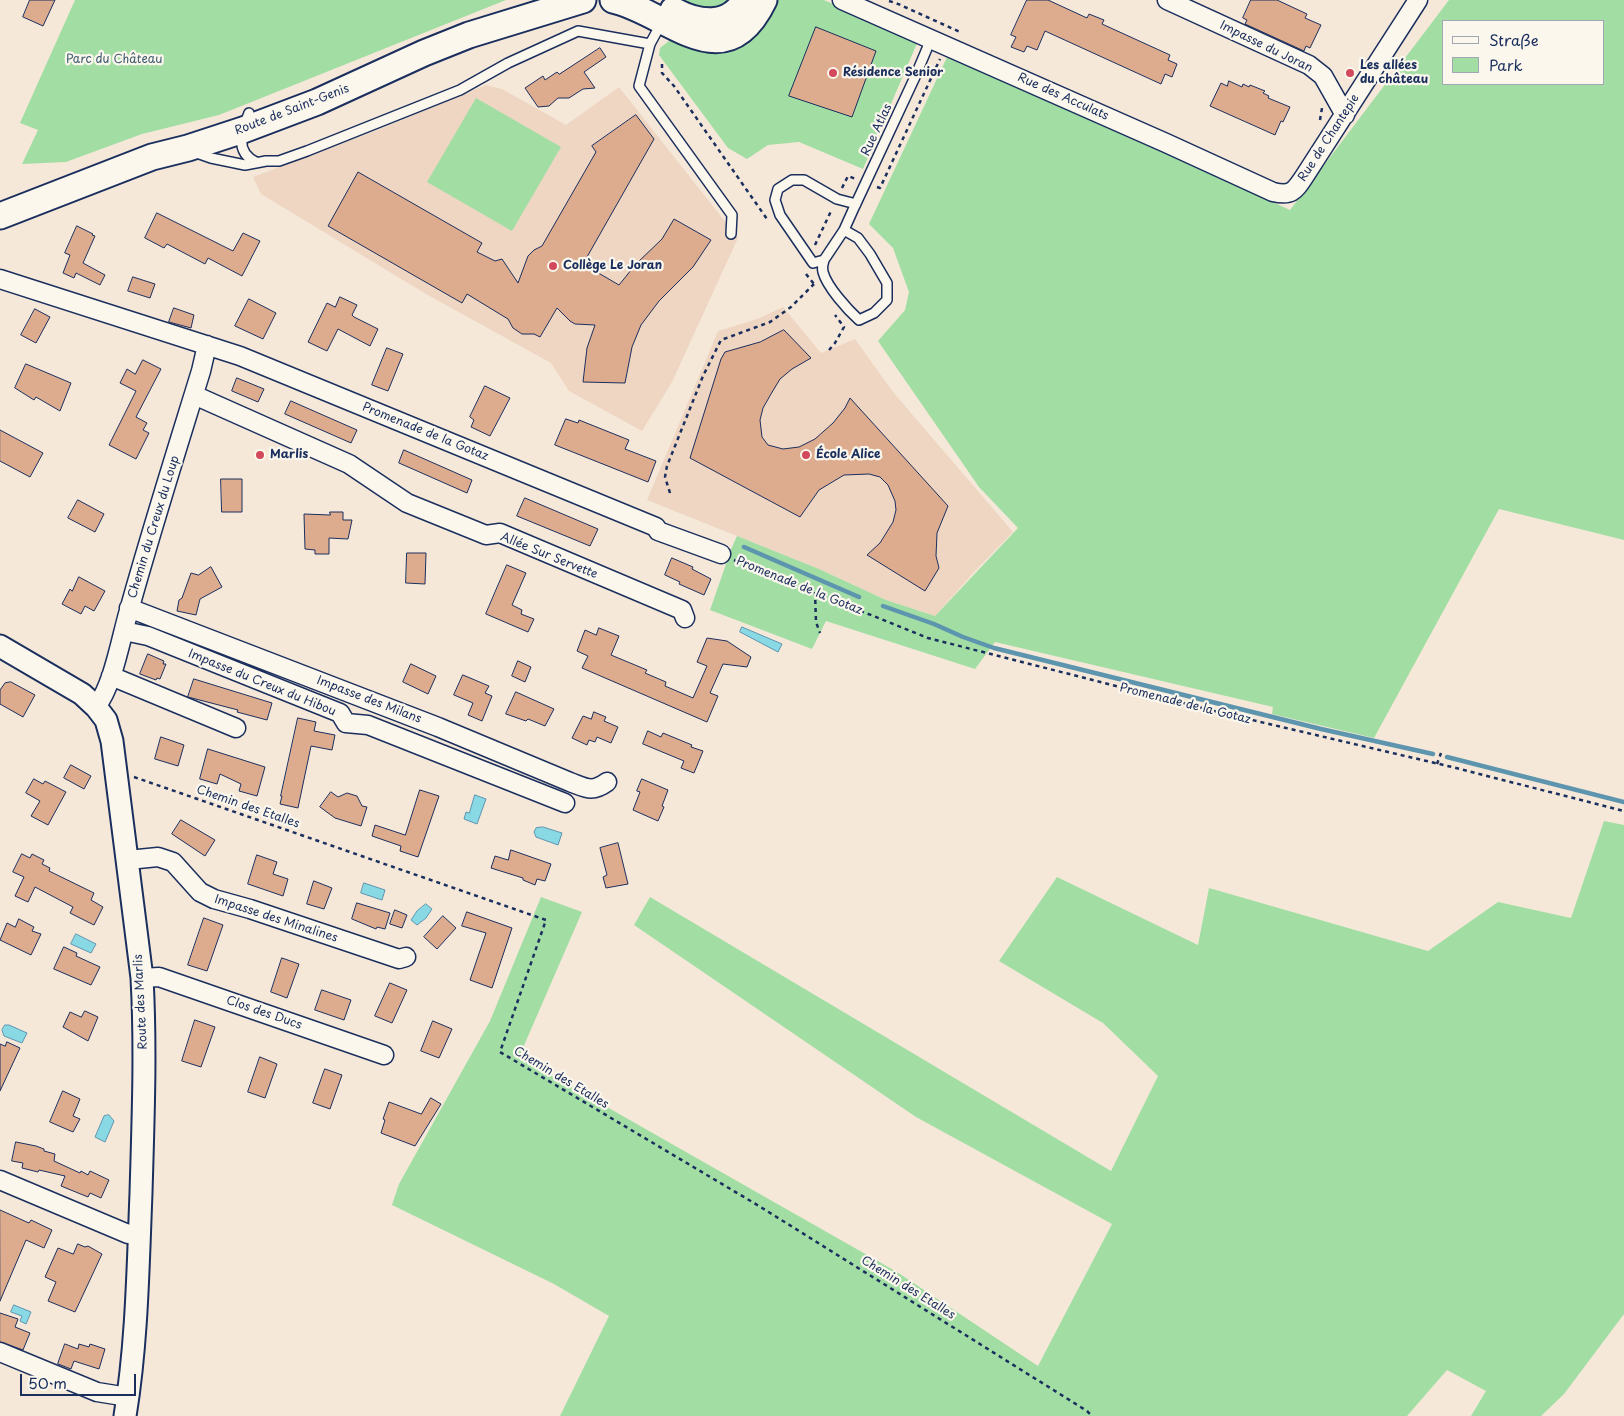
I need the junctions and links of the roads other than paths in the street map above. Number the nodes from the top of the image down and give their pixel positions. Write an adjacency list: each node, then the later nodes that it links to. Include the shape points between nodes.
1 (534, 0): 13 (main road, Route de Saint-Genis)
2 (583, 0): 13 (main road, Route de Saint-Genis, via 469,35 317,102)
3 (614, 0): 9 (main road, via 638,8)
4 (745, 0): 9 (main road, via 735,13 715,22)
5 (764, 0): 9 (main road, via 749,24 736,34 721,39 688,34)
6 (842, 0): 10 (street, Rue des Acculats)
7 (1167, 0): 12 (street, Impasse du Joran, via 1309,65 1323,76)
8 (1415, 1): 12 (street, Rue de Chantepie)
9 (662, 10): 11 (lane)
10 (931, 39): 16 (street, Rue des Acculats); 18 (lane, Rue Atlas)
11 (650, 44): 15 (lane, via 578,31 508,63 460,90 307,151 279,160); 21 (lane, via 639,86 732,215)
12 (1345, 114): 16 (street, Rue de Chantepie, via 1296,188)
13 (246, 122): 14 (main road, Route de Saint-Genis); 15 (lane, via 241,138 242,148 249,159); 17 (main road, Route de Saint-Genis, via 223,124 141,147)
14 (188, 148): 15 (lane, via 229,163 245,165); 19 (main road, Route de Saint-Genis, via 152,157)
15 (256, 162)
16 (1285, 195)
17 (0, 202)
18 (856, 204): 20 (lane, Rue Atlas); 22 (lane, via 836,199 804,180 792,180 778,189 775,200 780,215 813,263)
19 (0, 216)
20 (844, 230): 22 (lane, Rue Atlas); 22 (lane, via 858,238 870,254 886,283 887,300 874,313 859,320 845,307 828,280 823,271)
21 (731, 234)
22 (824, 260)
23 (0, 279): 24 (street, Promenade de la Gotaz)
24 (207, 345): 25 (street, Chemin du Creux du Loup); 26 (street, Promenade de la Gotaz)
25 (194, 396): 27 (street, Chemin du Creux du Loup); 28 (street, Allée Sur Servette, via 349,464 408,503 486,535 500,533 682,610)
26 (721, 554)
27 (129, 608): 29 (street, Chemin du Creux du Loup); 34 (street, Impasse des Milans, via 590,789)
28 (685, 618)
29 (124, 631): 31 (street, Chemin du Creux du Loup); 35 (street, Impasse du Creux du Hibou, via 148,636 340,714 346,722 368,725)
30 (0, 646): 32 (street, Route des Marlis, via 82,694)
31 (110, 676): 32 (street, Chemin du Creux du Loup, via 103,698); 33 (street)
32 (96, 707): 36 (street, Route des Marlis, via 106,720 112,741)
33 (236, 728)
34 (606, 782)
35 (566, 803)
36 (128, 860): 37 (street, Impasse des Minalines, via 158,857 173,862 200,892 214,899 399,959); 38 (street, Route des Marlis)
37 (406, 956)
38 (142, 978): 39 (street, Clos des Ducs, via 159,977); 41 (street, Route des Marlis, via 144,1066)
39 (384, 1055)
40 (0, 1180): 41 (street, via 128,1234)
41 (139, 1233): 43 (street, Route des Marlis, via 135,1329)
42 (0, 1352): 43 (street)
43 (127, 1406)

